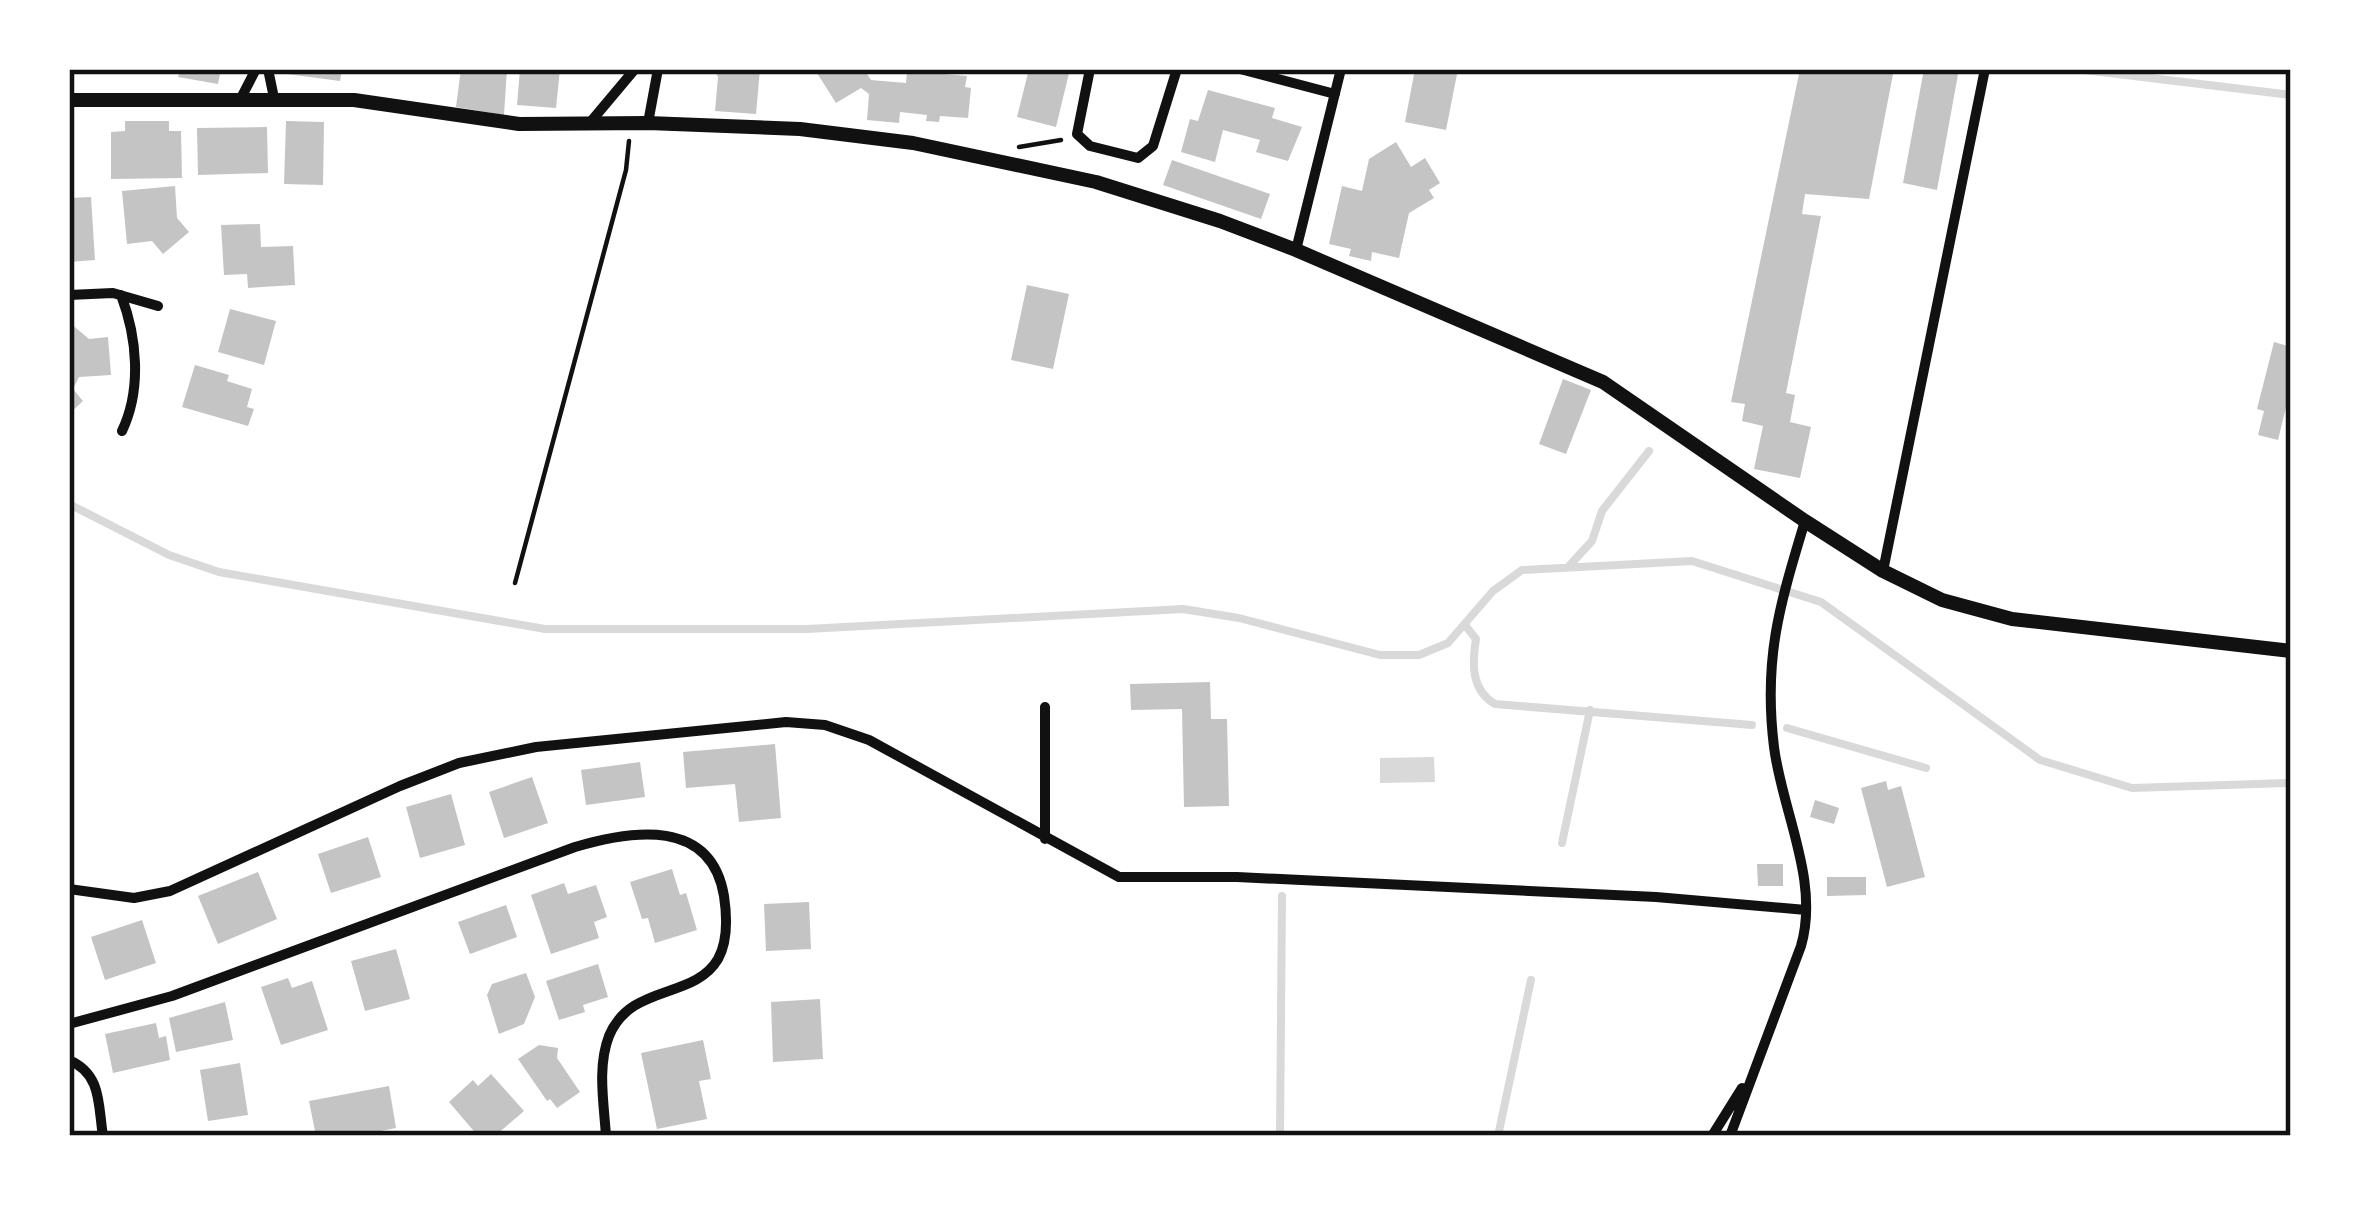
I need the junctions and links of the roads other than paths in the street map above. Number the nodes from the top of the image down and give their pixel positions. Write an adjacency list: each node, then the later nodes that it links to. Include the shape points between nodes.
1 (256, 69): 11 (street)
2 (268, 69): 12 (street)
3 (635, 69): 15 (street)
4 (658, 69): 14 (street)
5 (1090, 69): 6 (street, via 1080,139 1126,157 1144,156 1156,140)
6 (1177, 69)
7 (1240, 69): 10 (street)
8 (1341, 69): 10 (street)
9 (1985, 69): 22 (street)
10 (1335, 94): 16 (street)
11 (241, 98): 12 (street); 13 (street)
12 (274, 98): 15 (street)
13 (69, 100)
14 (648, 123): 15 (street); 16 (street, via 847,134 985,157 1162,201)
15 (588, 125)
16 (1297, 250): 21 (street, via 1603,382)
17 (69, 295): 18 (street)
18 (121, 295): 19 (street); 20 (street, via 134,347 132,404)
19 (158, 306)
20 (122, 431)
21 (1805, 521): 22 (street); 27 (street, via 1770,656 1772,717)
22 (1883, 571): 23 (street, via 1991,615)
23 (2291, 651)
24 (1045, 707): 25 (street)
25 (1045, 838): 26 (street, via 868,740 808,722 765,722 484,757 400,785 170,891 134,898); 27 (street, via 1128,878 1237,877)
26 (69, 889)
27 (1806, 910): 30 (street, via 1802,946)
28 (69, 1024): 32 (street, via 172,996 575,847 656,834 694,846 713,863 725,937 704,975 635,1004 610,1035 602,1082)
29 (69, 1060): 31 (street, via 92,1077)
30 (1755, 1071): 33 (street); 34 (street)
31 (103, 1136)
32 (606, 1136)
33 (1712, 1136)
34 (1730, 1136)

